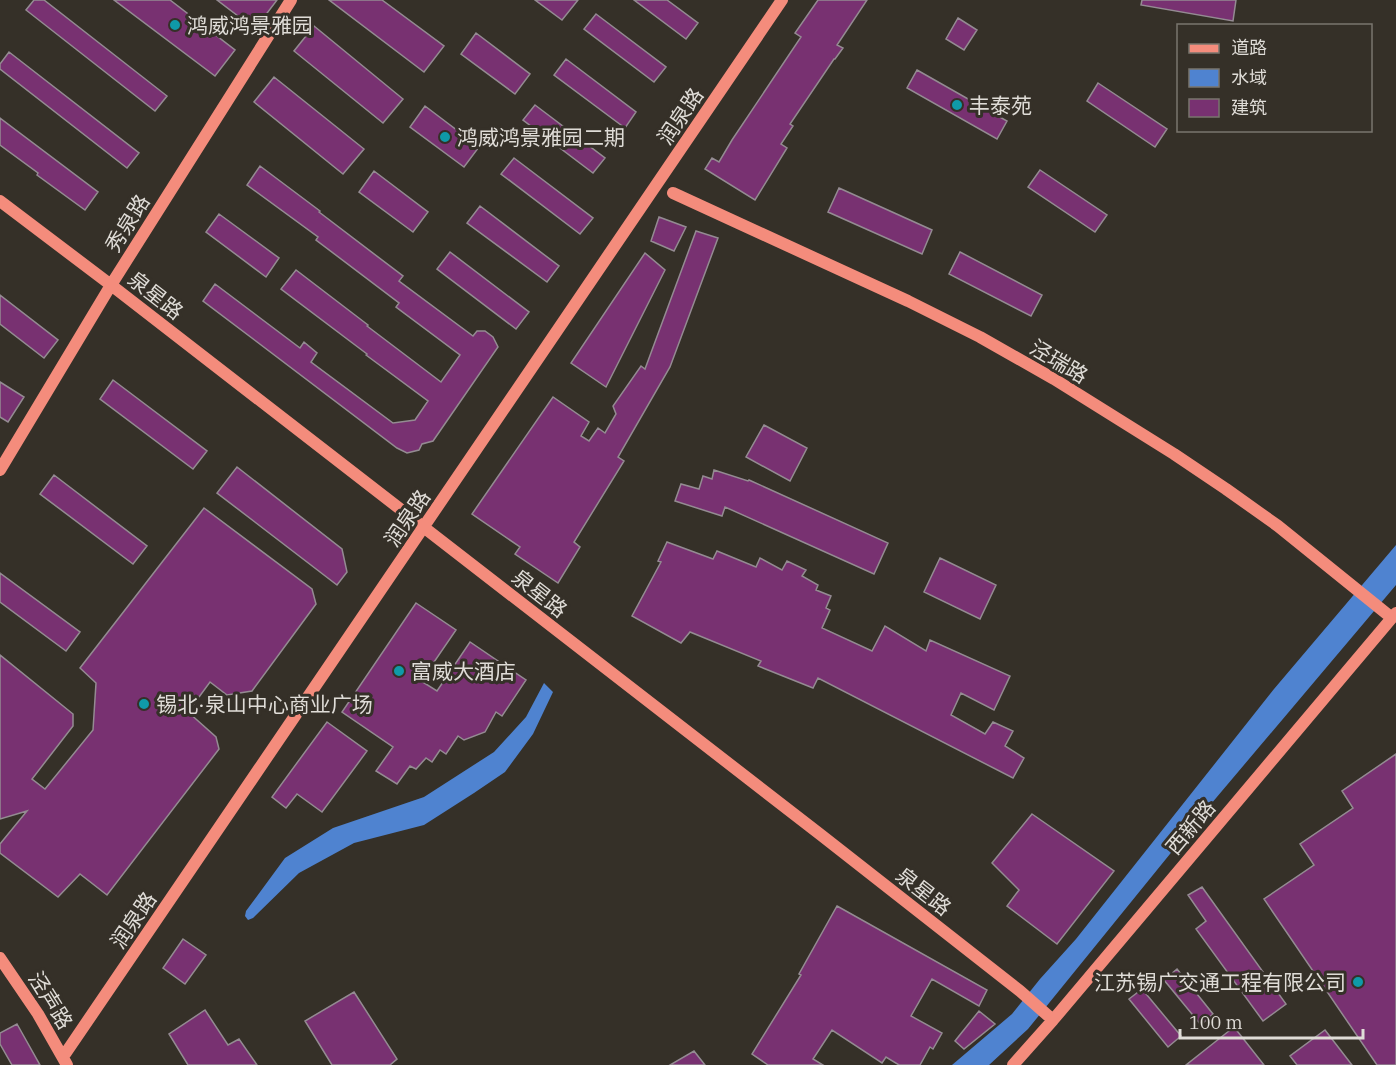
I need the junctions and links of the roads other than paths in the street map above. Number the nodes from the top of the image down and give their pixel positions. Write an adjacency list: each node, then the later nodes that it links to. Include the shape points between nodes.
1 (291, 0): 5 (street, 秀泉路)
2 (782, 0): 7 (street, 润泉路)
3 (673, 193): 8 (street, 泾瑞路, via 908,301 1054,379 1226,489)
4 (0, 201): 5 (street, 泉星路)
5 (111, 285): 6 (street, 秀泉路); 7 (street, 泉星路)
6 (0, 470)
7 (424, 527): 10 (street, 泉星路); 11 (street, 润泉路)
8 (1394, 616): 10 (street, 西新路)
9 (0, 958): 11 (street, 泾声路)
10 (1050, 1017): 12 (street, 西新路)
11 (65, 1061)
12 (1013, 1065)

